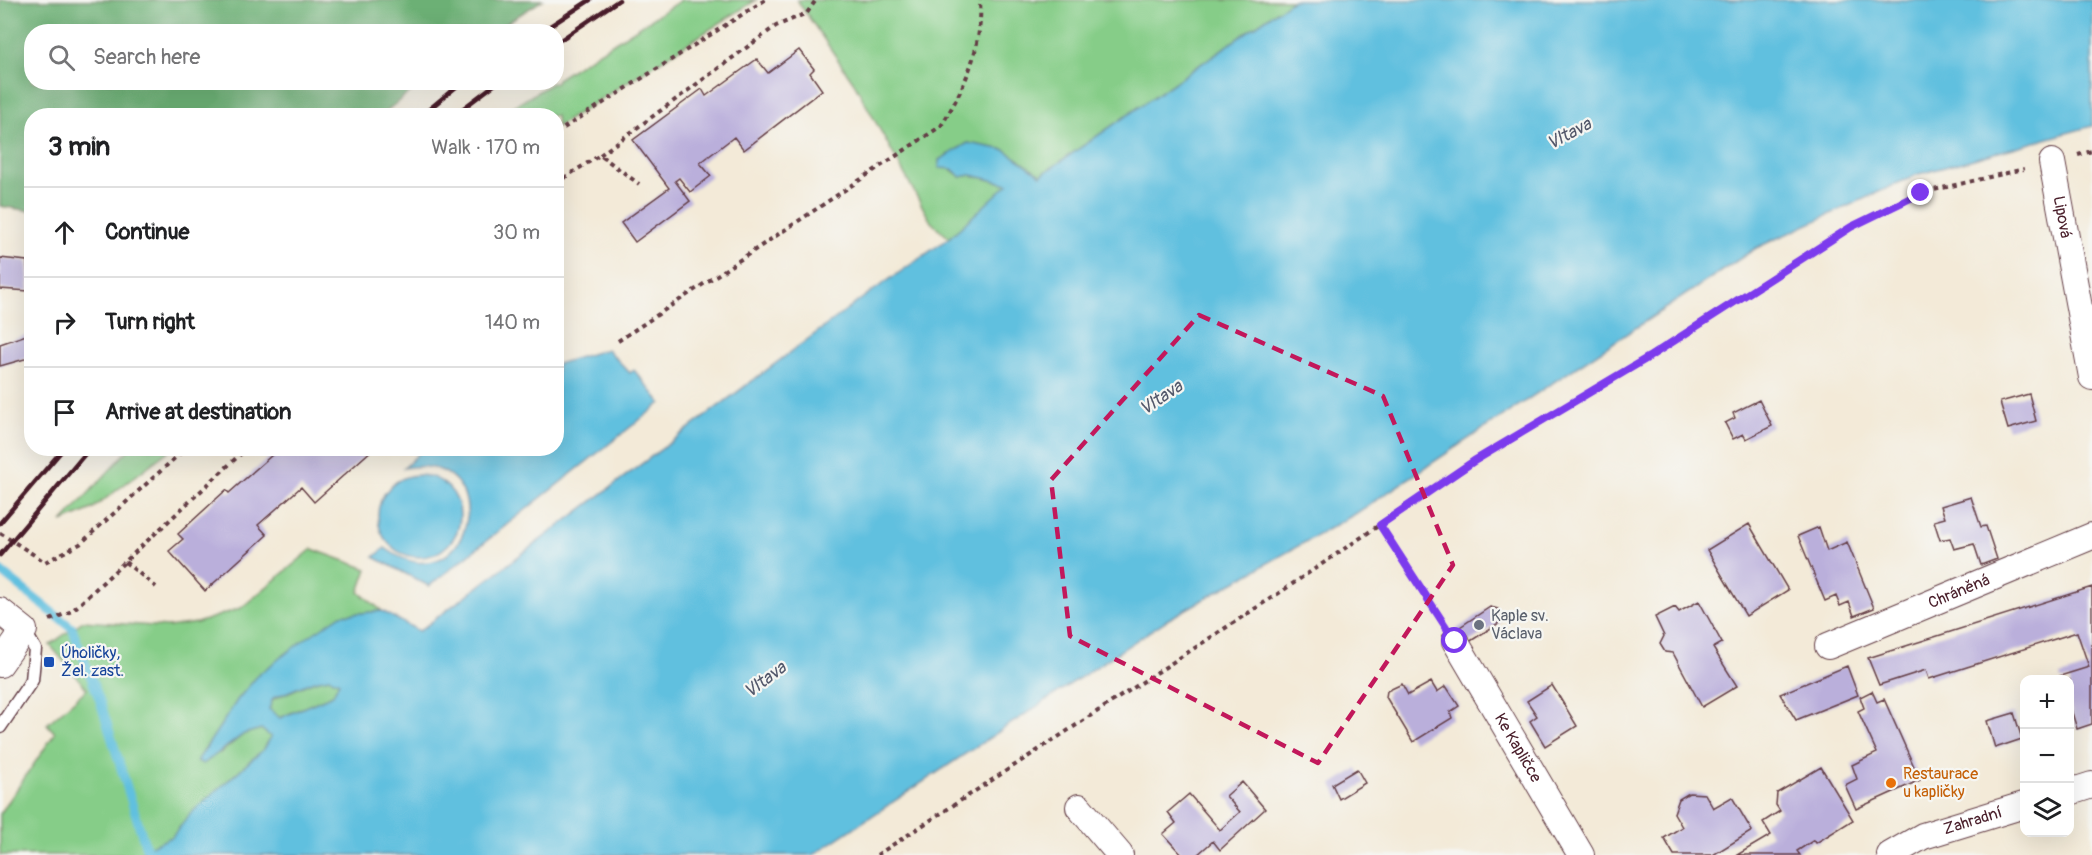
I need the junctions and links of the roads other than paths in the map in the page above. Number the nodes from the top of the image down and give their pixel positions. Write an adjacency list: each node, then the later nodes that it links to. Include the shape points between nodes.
1 (2052, 162): 2 (street, Lipová)
2 (2092, 377)
3 (2092, 536): 7 (street, Chráněná)
4 (0, 611): 5 (street)
5 (32, 627): 8 (street); 9 (lane, via 32,680)
6 (1455, 641): 15 (street, Ke Kapličce)
7 (1828, 646)
8 (0, 664)
9 (0, 727)
10 (2092, 785): 11 (street)
11 (2074, 791)
12 (1079, 807): 14 (street)
13 (2020, 807): 16 (street, Zahradní, via 1923,836)
14 (1120, 855)
15 (1581, 855)
16 (1890, 855)

